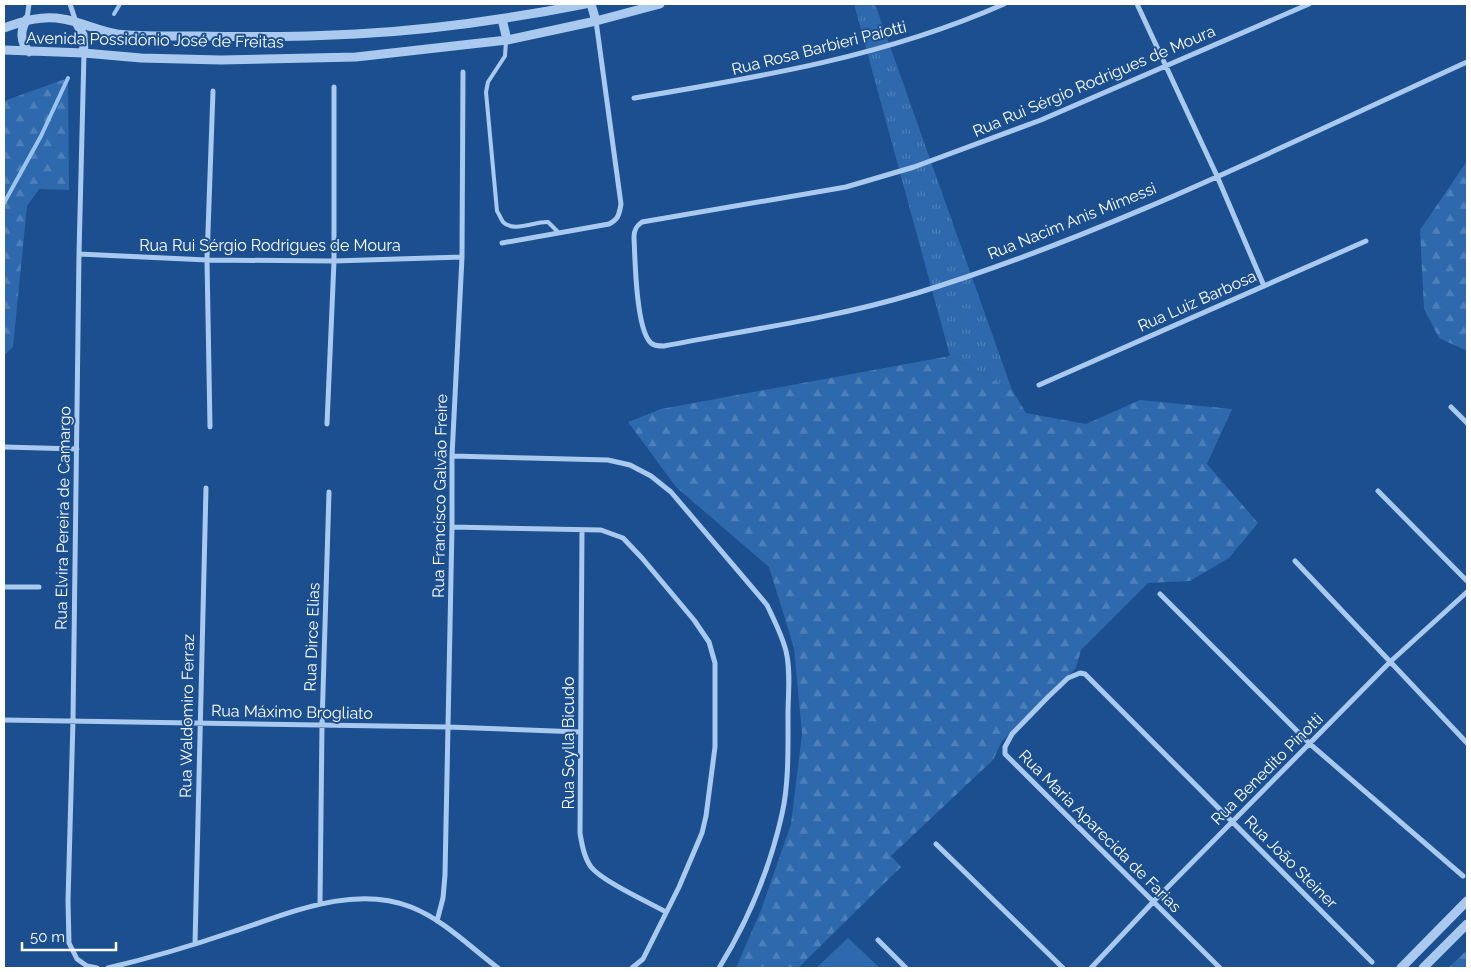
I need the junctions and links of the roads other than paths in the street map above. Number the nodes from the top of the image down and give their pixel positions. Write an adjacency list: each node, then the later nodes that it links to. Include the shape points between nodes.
1 (29, 4): 10 (street)
2 (70, 4): 12 (street)
3 (584, 4): 9 (street, Avenida Possidônio José de Freitas)
4 (591, 4): 11 (street)
5 (660, 4): 11 (street, Avenida Possidônio José de Freitas)
6 (1004, 4): 23 (street, Rua Rosa Barbieri Paiotti, via 964,22 868,52 743,80)
7 (1137, 4): 19 (street)
8 (1309, 4): 19 (street, Rua Rui Sérgio Rodrigues de Moura)
9 (502, 18): 12 (street, Avenida Possidônio José de Freitas, via 392,32 311,36 130,35); 14 (street)
10 (27, 19): 12 (street, Avenida Possidônio José de Freitas, via 53,18); 13 (street, Avenida Possidônio José de Freitas); 16 (street, via 21,35)
11 (596, 21): 14 (street, Avenida Possidônio José de Freitas); 25 (street, via 621,204 619,216 609,224)
12 (76, 22): 17 (street, via 83,35)
13 (4, 28)
14 (507, 40): 17 (street, Avenida Possidônio José de Freitas, via 356,57 221,60); 25 (lane, via 505,56 488,82 486,92 497,210 510,226 548,222)
15 (4, 50): 16 (street, Avenida Possidônio José de Freitas)
16 (29, 52): 17 (street, Avenida Possidônio José de Freitas)
17 (84, 53): 28 (street, Rua Elvira Pereira de Camargo)
18 (1467, 62): 24 (street, Rua Nacim Anis Mimessi)
19 (1166, 64): 24 (street); 33 (street, Rua Rui Sérgio Rodrigues de Moura, via 1042,120 914,167 846,187 642,222 634,231 637,298)
20 (463, 72): 29 (street, Rua Francisco Galvão Freire)
21 (334, 87): 31 (street)
22 (213, 91): 30 (street)
23 (634, 98)
24 (1217, 176): 32 (street); 33 (street, Rua Nacim Anis Mimessi, via 1060,243 918,293 865,308 664,346 652,344)
25 (558, 232): 27 (street)
26 (1366, 241): 32 (street, Rua Luiz Barbosa)
27 (502, 243)
28 (79, 254): 30 (street, Rua Rui Sérgio Rodrigues de Moura); 40 (street, Rua Elvira Pereira de Camargo)
29 (462, 257): 31 (street, Rua Rui Sérgio Rodrigues de Moura); 41 (street, Rua Francisco Galvão Freire)
30 (207, 260): 31 (street, Rua Rui Sérgio Rodrigues de Moura); 38 (street)
31 (334, 261): 37 (street)
32 (1264, 286): 34 (street, Rua Luiz Barbosa)
33 (644, 332)
34 (1039, 385)
35 (1451, 407): 36 (street)
36 (1467, 423)
37 (327, 424)
38 (210, 427)
39 (4, 447): 40 (street)
40 (77, 449): 56 (street, Rua Elvira Pereira de Camargo)
41 (452, 456): 45 (street, Rua Francisco Galvão Freire); 79 (street, via 608,460 630,465 671,492 766,606 777,626 786,651 788,676 788,756 782,813 752,906)
42 (206, 488): 57 (street, Rua Waldomiro Ferraz)
43 (328, 492): 58 (street, Rua Dirce Elias)
44 (1378, 492): 48 (street)
45 (452, 527): 46 (street); 59 (street, Rua Francisco Galvão Freire)
46 (582, 530): 60 (street, Rua Scylla Bicudo); 69 (street, via 601,530 623,538 694,620 709,642 715,663 715,747 706,816 694,855)
47 (1295, 561): 53 (street)
48 (1467, 581)
49 (4, 587): 50 (street)
50 (39, 588)
51 (1467, 592): 53 (street, Rua Benedito Pinotti)
52 (1160, 594): 61 (street)
53 (1390, 662): 61 (street, Rua Benedito Pinotti); 62 (street)
54 (1086, 674): 63 (street, Rua João Steiner); 66 (street, Rua Maria Aparecida de Farias, via 1068,678 1048,697 1012,734 1005,754)
55 (4, 720): 56 (street, Rua Máximo Brogliato)
56 (73, 720): 57 (street, Rua Máximo Brogliato); 75 (street, Rua Elvira Pereira de Camargo, via 69,943 77,959)
57 (199, 723): 58 (street, Rua Máximo Brogliato); 73 (street, Rua Waldomiro Ferraz)
58 (322, 725): 59 (street, Rua Máximo Brogliato); 68 (street, Rua Dirce Elias)
59 (448, 727): 60 (street, Rua Máximo Brogliato); 70 (street, Rua Francisco Galvão Freire, via 445,875)
60 (580, 732): 69 (street, Rua Scylla Bicudo, via 580,833 583,852 591,867 601,876)
61 (1310, 744): 63 (street, Rua Benedito Pinotti); 65 (street)
62 (1467, 744)
63 (1232, 822): 66 (street, Rua Benedito Pinotti); 74 (street, Rua João Steiner)
64 (936, 844): 81 (street)
65 (1463, 876)
66 (1154, 901): 82 (street, Rua Benedito Pinotti); 83 (street, Rua Maria Aparecida de Farias)
67 (1467, 901): 84 (street)
68 (320, 903): 70 (street, via 385,900); 73 (street)
69 (666, 912): 78 (street, via 643,959)
70 (438, 920): 77 (street)
71 (1467, 924): 85 (street)
72 (878, 940): 80 (street)
73 (195, 944): 76 (street)
74 (1372, 962)
75 (97, 968)
76 (108, 968)
77 (498, 968)
78 (632, 968)
79 (719, 968)
80 (906, 968)
81 (1063, 968)
82 (1091, 968)
83 (1220, 968)
84 (1401, 968)
85 (1423, 968)

